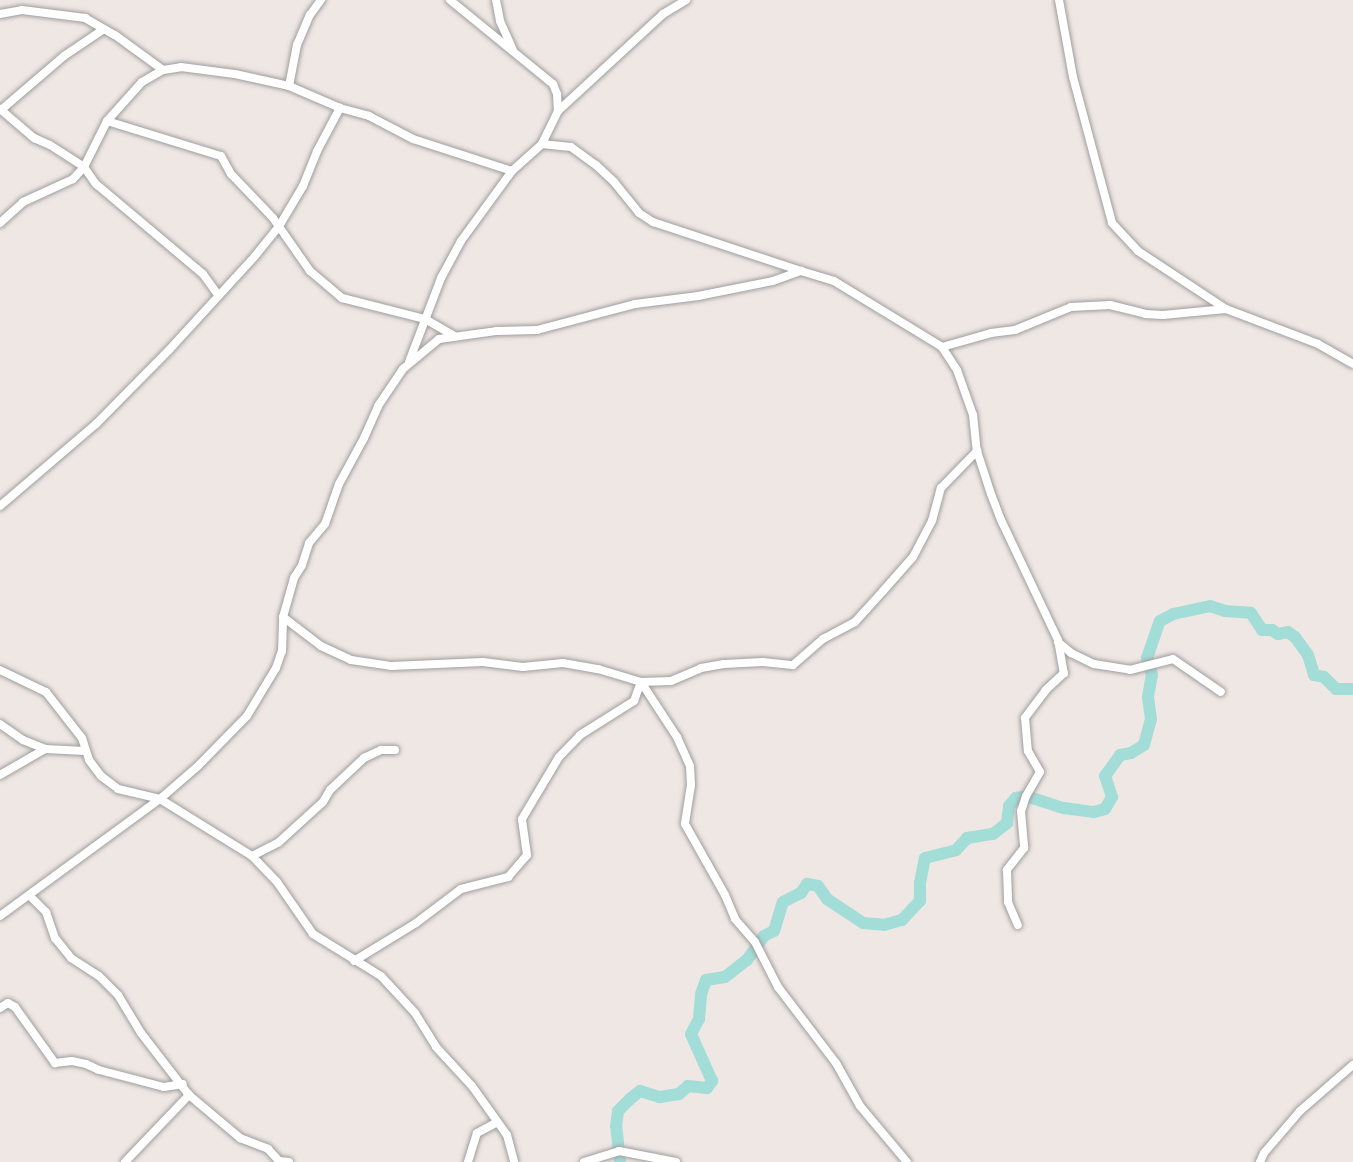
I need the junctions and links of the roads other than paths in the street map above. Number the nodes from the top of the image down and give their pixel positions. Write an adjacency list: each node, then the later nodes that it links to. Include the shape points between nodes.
1 (321, 0): 10 (street, via 297,45)
2 (450, 0): 8 (street)
3 (496, 0): 8 (street)
4 (684, 0): 13 (street, via 663,14)
5 (1059, 0): 22 (street, via 1073,77 1112,224 1138,252)
6 (0, 14): 7 (street, via 22,10 85,18)
7 (104, 29): 9 (street); 12 (street, via 64,56)
8 (513, 51): 13 (street, via 553,84)
9 (163, 70): 10 (street, via 181,67); 14 (street, via 142,82)
10 (289, 86): 11 (street)
11 (340, 108): 17 (street, via 369,116 413,139); 19 (street)
12 (1, 109): 16 (street, via 34,138)
13 (558, 111): 15 (street)
14 (107, 121): 16 (street); 19 (street, via 221,156 231,174)
15 (542, 144): 17 (street); 20 (street, via 557,143 582,154 614,182 639,213 653,222)
16 (84, 167): 18 (street, via 73,179 23,202); 21 (street, via 96,184 203,274)
17 (512, 171): 23 (street, via 461,241)
18 (0, 223)
19 (278, 228): 21 (street); 23 (street, via 310,271 342,298)
20 (801, 271): 24 (street, via 773,281 698,296 636,303 537,330); 25 (street, via 834,281)
21 (218, 295): 29 (street, via 96,424)
22 (1226, 309): 25 (street, via 1163,315 1110,305 1071,307 1015,330); 27 (street, via 1318,344)
23 (425, 319): 24 (street); 26 (street)
24 (455, 336): 26 (street, via 439,339)
25 (942, 346): 28 (street, via 957,370 973,415)
26 (408, 363): 30 (street, via 378,406 339,483 325,524 309,543)
27 (1353, 364)
28 (977, 451): 31 (street, via 1001,520); 33 (street, via 941,488 932,521 913,557 855,622 823,639 793,665 724,664 701,668 671,681)
29 (0, 506)
30 (283, 617): 33 (street, via 321,646 351,660 391,666 563,663); 40 (street, via 282,651 276,668 248,716)
31 (1058, 642): 34 (street, via 1094,664 1130,670 1173,659); 44 (street, via 1064,673 1025,718 1028,751 1040,772 1021,811 1023,848 1007,870 1008,902)
32 (0, 670): 38 (street, via 46,692 82,738)
33 (641, 682): 45 (street, via 634,701 580,735 559,757 522,819 527,855 508,877 461,890); 57 (street, via 677,737 690,766 685,824 735,919 755,942 778,987 836,1063 860,1106)
34 (1221, 692)
35 (0, 724): 36 (street)
36 (45, 749): 38 (street); 39 (street)
37 (395, 750): 41 (street, via 381,750 364,758 279,842)
38 (85, 751): 40 (street, via 101,776 118,789)
39 (0, 775)
40 (160, 799): 41 (street); 42 (street)
41 (252, 856): 45 (street, via 277,882 313,934)
42 (30, 896): 43 (street); 48 (street, via 46,912 60,945 118,995 141,1033)
43 (0, 916)
44 (1018, 925)
45 (354, 961): 50 (street, via 381,976 415,1013 436,1047 472,1086)
46 (0, 1008): 48 (street, via 8,1003 15,1007 56,1064 72,1061 164,1087)
47 (1353, 1065): 58 (street, via 1300,1111)
48 (183, 1084): 49 (street)
49 (189, 1095): 51 (street); 52 (street, via 240,1138 268,1149 279,1161)
50 (496, 1123): 53 (street, via 477,1132); 54 (street, via 507,1135)
51 (125, 1162)
52 (289, 1162)
53 (468, 1162)
54 (514, 1162)
55 (584, 1162): 56 (street, via 618,1151)
56 (676, 1162)
57 (907, 1162)
58 (1260, 1162)

